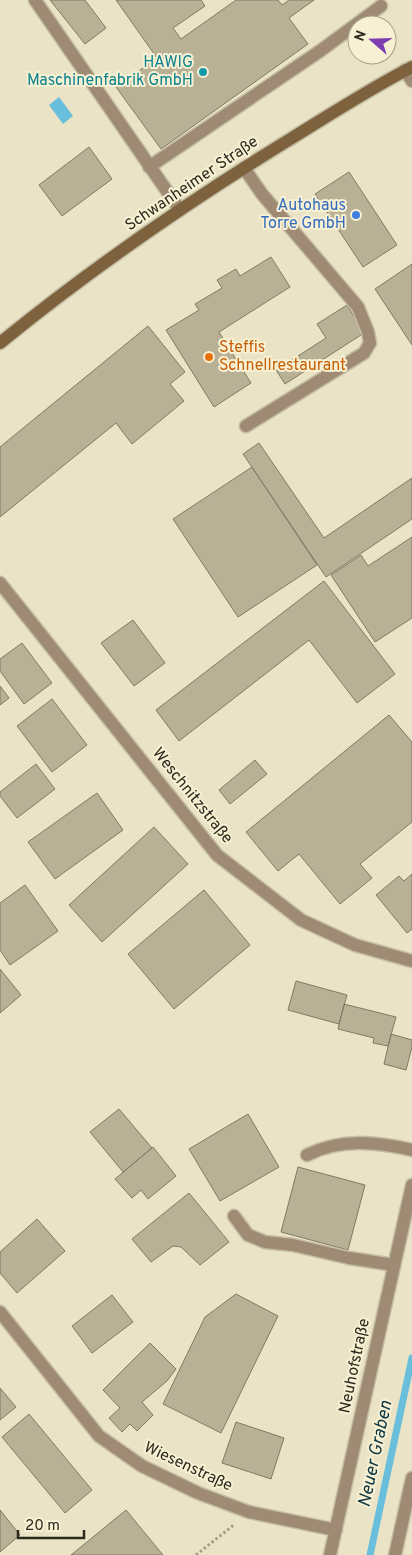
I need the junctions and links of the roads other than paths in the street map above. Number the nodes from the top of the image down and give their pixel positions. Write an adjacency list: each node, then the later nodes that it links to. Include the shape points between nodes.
1 (35, 0): 4 (street)
2 (382, 6): 4 (street, via 320,52)
3 (410, 73): 5 (main road, Schwanheimer Straße)
4 (149, 167): 6 (street)
5 (244, 168): 6 (main road, Schwanheimer Straße); 8 (street, via 262,194 358,307 370,344 364,353)
6 (180, 210): 7 (main road, Schwanheimer Straße, via 95,269)
7 (0, 343)
8 (246, 426)
9 (0, 583): 10 (street, Weschnitzstraße, via 217,855 301,920 355,945)
10 (412, 961)
11 (412, 1150): 12 (street, via 356,1142 319,1148)
12 (307, 1155)
13 (412, 1185): 15 (street, Neuhofstraße)
14 (234, 1216): 15 (street, via 248,1235 266,1242)
15 (394, 1265): 18 (street, Neuhofstraße)
16 (0, 1312): 18 (street, Wiesenstraße, via 99,1436 142,1466 198,1493 249,1512)
17 (412, 1478): 20 (street)
18 (336, 1530): 19 (street, Neuhofstraße)
19 (330, 1555)
20 (395, 1555)

